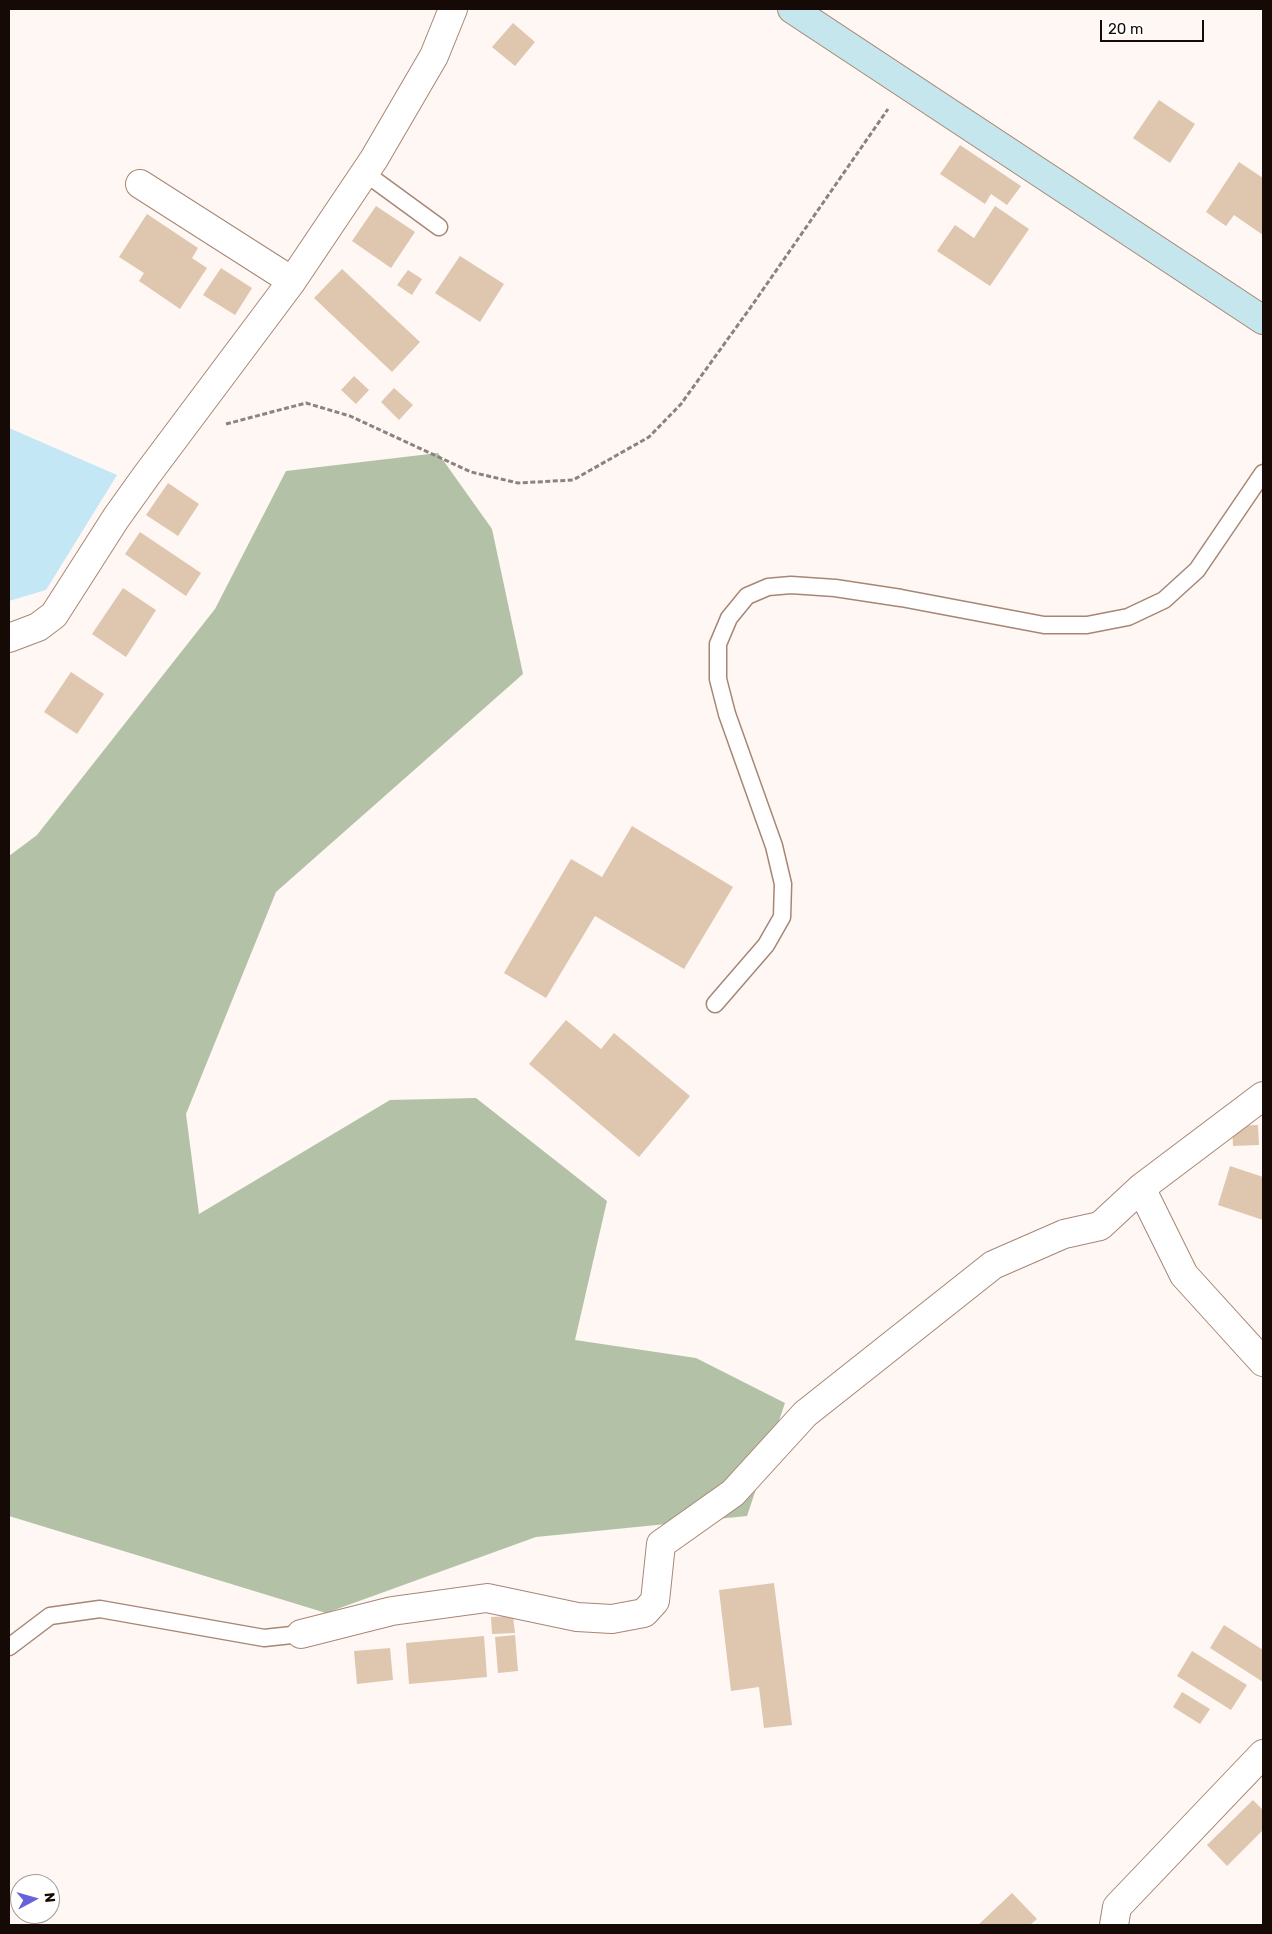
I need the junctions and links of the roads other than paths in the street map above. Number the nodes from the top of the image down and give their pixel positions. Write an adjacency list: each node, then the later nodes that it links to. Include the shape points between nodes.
1 (453, 9): 3 (street, via 434,56)
2 (792, 9): 7 (street)
3 (365, 173): 5 (lane); 6 (street)
4 (140, 184): 6 (street)
5 (439, 227)
6 (292, 281): 9 (street, via 141,483 54,615 38,627)
7 (1263, 320)
8 (1263, 473): 10 (lane, via 1197,570 1164,600 1128,617 1087,625 1044,625 901,598 791,585 768,587 747,596 729,618 718,644 718,679 727,714 774,846 783,884 782,917 766,945)
9 (9, 638)
10 (715, 1004)
11 (1263, 1096): 12 (street)
12 (1141, 1188): 13 (street, via 1184,1275); 14 (street, via 1100,1226 1064,1234 993,1264 806,1414 733,1493 661,1544 655,1601 644,1613 612,1620 577,1617 487,1598 392,1611)
13 (1263, 1362)
14 (301, 1634): 15 (lane, via 264,1638 100,1609 50,1616)
15 (9, 1647)
16 (1263, 1754): 17 (street, via 1117,1907)
17 (1114, 1925)

